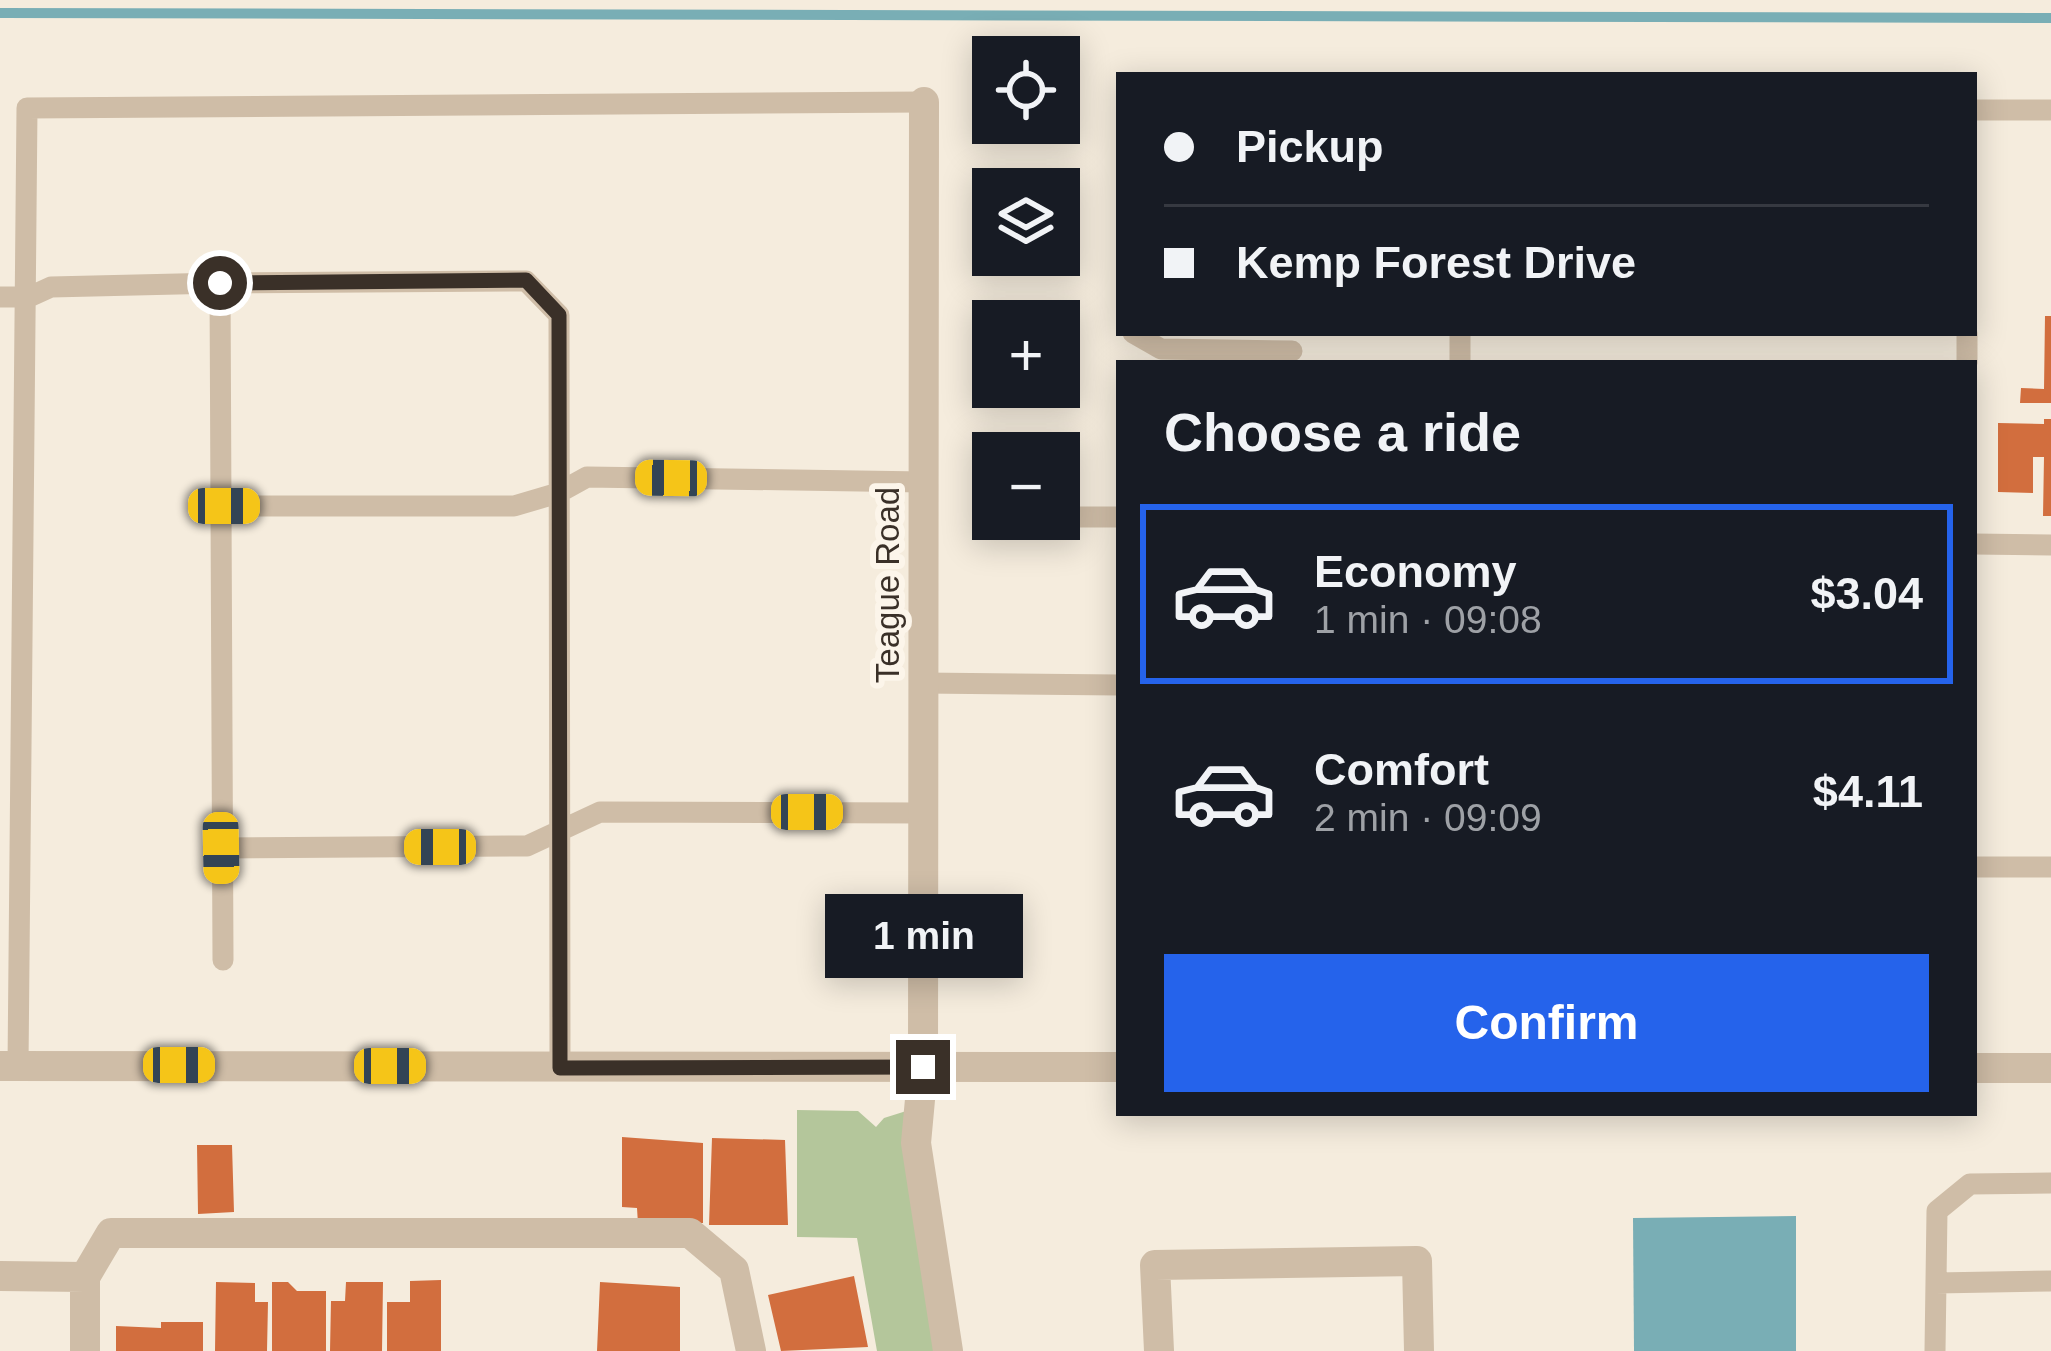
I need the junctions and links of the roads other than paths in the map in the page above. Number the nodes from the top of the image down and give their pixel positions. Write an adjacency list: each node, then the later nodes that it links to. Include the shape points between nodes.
1 (923, 102): 6 (lane, via 27,108); 9 (street, Teague Road)
2 (1977, 110): 3 (lane)
3 (2051, 110)
4 (220, 283): 6 (lane, via 52,287); 10 (lane, via 526,280 559,315); 11 (lane)
5 (0, 297): 6 (lane)
6 (29, 297): 20 (lane)
7 (1138, 336): 8 (lane, via 1161,349)
8 (1294, 349)
9 (923, 482): 10 (lane, via 587,477); 16 (street, Teague Road)
10 (558, 493): 11 (lane, via 514,506); 19 (lane)
11 (224, 506): 21 (lane)
12 (1116, 517): 13 (lane)
13 (1080, 518)
14 (1977, 544): 15 (lane)
15 (2051, 545)
16 (923, 683): 17 (lane); 18 (street, Teague Road)
17 (1116, 686)
18 (924, 813): 19 (lane, via 600,812); 26 (street, Teague Road)
19 (562, 831): 21 (lane, via 527,846); 28 (lane)
20 (11, 841): 25 (lane)
21 (221, 848): 24 (lane)
22 (1977, 867): 23 (lane)
23 (2051, 867)
24 (223, 959)
25 (9, 1066): 28 (street)
26 (923, 1067): 27 (street); 28 (street); 38 (street, Teague Road, via 916,1143)
27 (1116, 1067)
28 (560, 1068)
29 (1977, 1068): 30 (street)
30 (2051, 1068)
31 (2051, 1183): 35 (lane, via 1970,1184 1937,1211)
32 (0, 1276): 33 (street)
33 (86, 1277): 36 (street); 37 (street, via 111,1233 691,1233 734,1270)
34 (2051, 1281): 35 (lane)
35 (1936, 1283): 41 (lane)
36 (85, 1351)
37 (751, 1351)
38 (948, 1351)
39 (1159, 1351): 40 (street, via 1155,1264 1417,1261)
40 (1419, 1351)
41 (1936, 1351)

